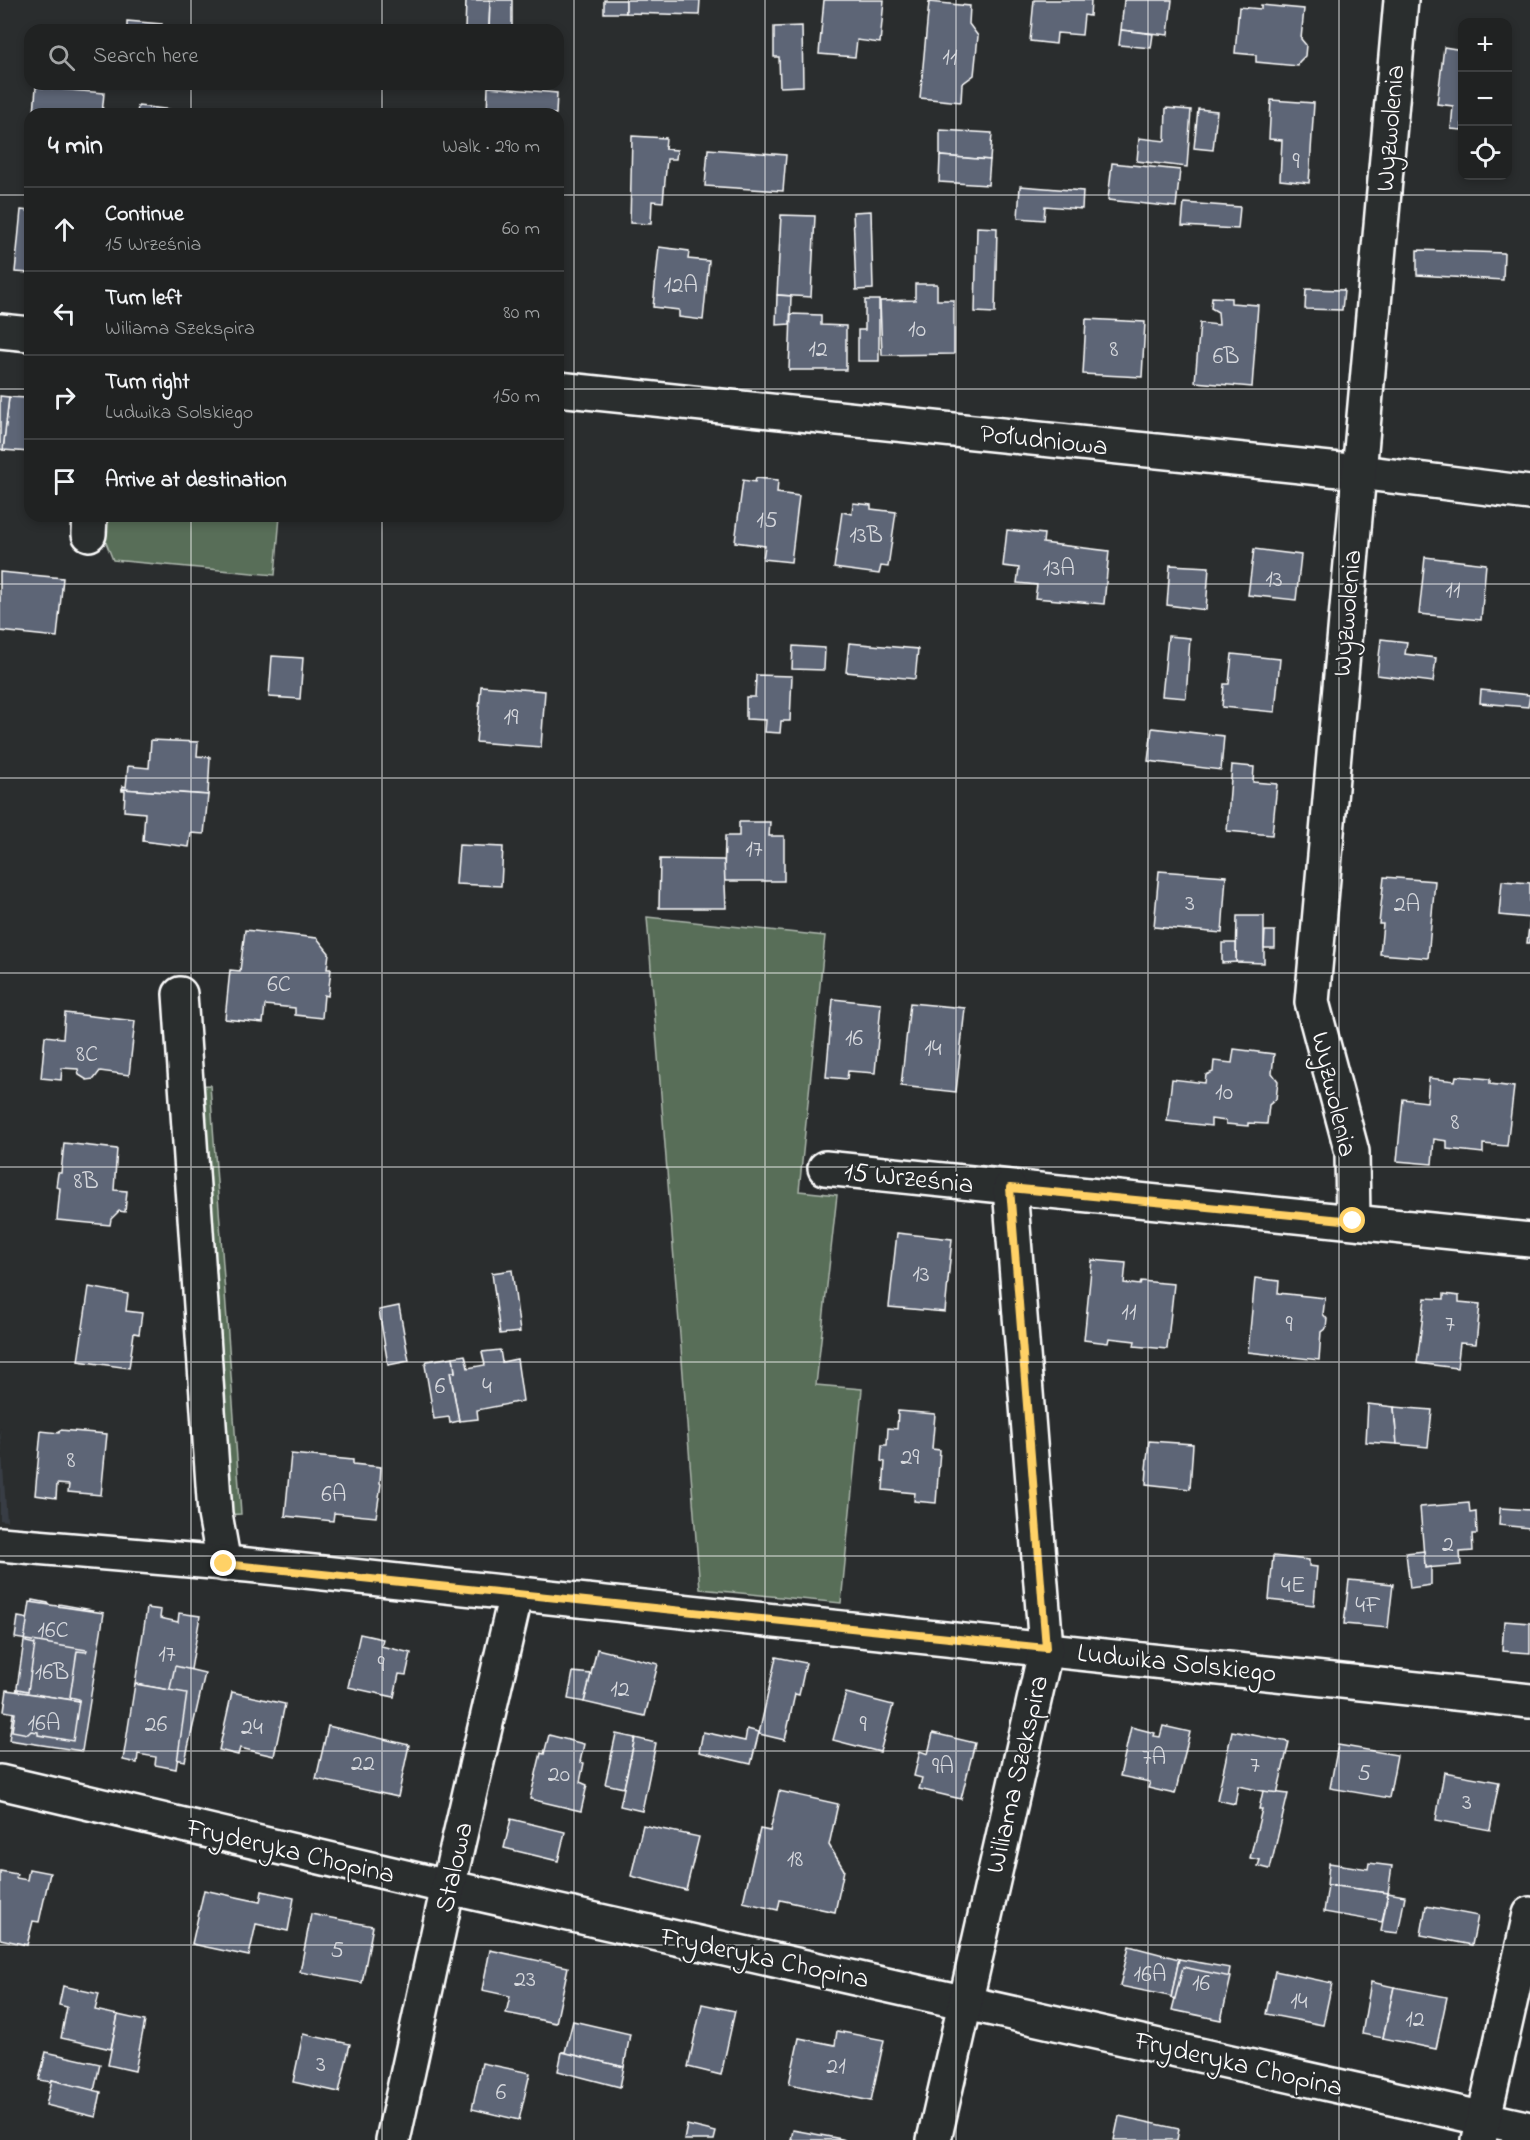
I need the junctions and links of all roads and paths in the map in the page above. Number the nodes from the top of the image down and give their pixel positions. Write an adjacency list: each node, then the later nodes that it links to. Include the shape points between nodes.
1 (1401, 0): 5 (street, Wyzwolenia)
2 (0, 331): 3 (street)
3 (24, 333)
4 (564, 390): 5 (street, Południowa)
5 (1359, 471): 6 (street, Południowa); 10 (street, Wyzwolenia, via 1312,1002 1352,1152)
6 (1530, 493)
7 (180, 994): 13 (street, via 215,1515)
8 (825, 1168): 9 (street, 15 Września)
9 (1010, 1188): 10 (street, 15 Września); 15 (street, Wiliama Szekspira)
10 (1353, 1221): 11 (street, 15 Września)
11 (1530, 1240)
12 (0, 1544): 13 (street, Ludwika Solskiego)
13 (224, 1564): 14 (street, Ludwika Solskiego)
14 (516, 1594): 15 (street, Ludwika Solskiego); 18 (street, Stalowa)
15 (1046, 1648): 16 (street, Ludwika Solskiego); 20 (street, Wiliama Szekspira)
16 (1530, 1701)
17 (0, 1782): 18 (street, Fryderyka Chopina)
18 (448, 1887): 20 (street, Fryderyka Chopina); 23 (street, Stalowa)
19 (1530, 1914): 21 (street)
20 (964, 2001): 21 (street, Fryderyka Chopina); 24 (street, Wiliama Szekspira)
21 (1481, 2129): 22 (street, Fryderyka Chopina)
22 (1530, 2129)
23 (393, 2140)
24 (934, 2140)

